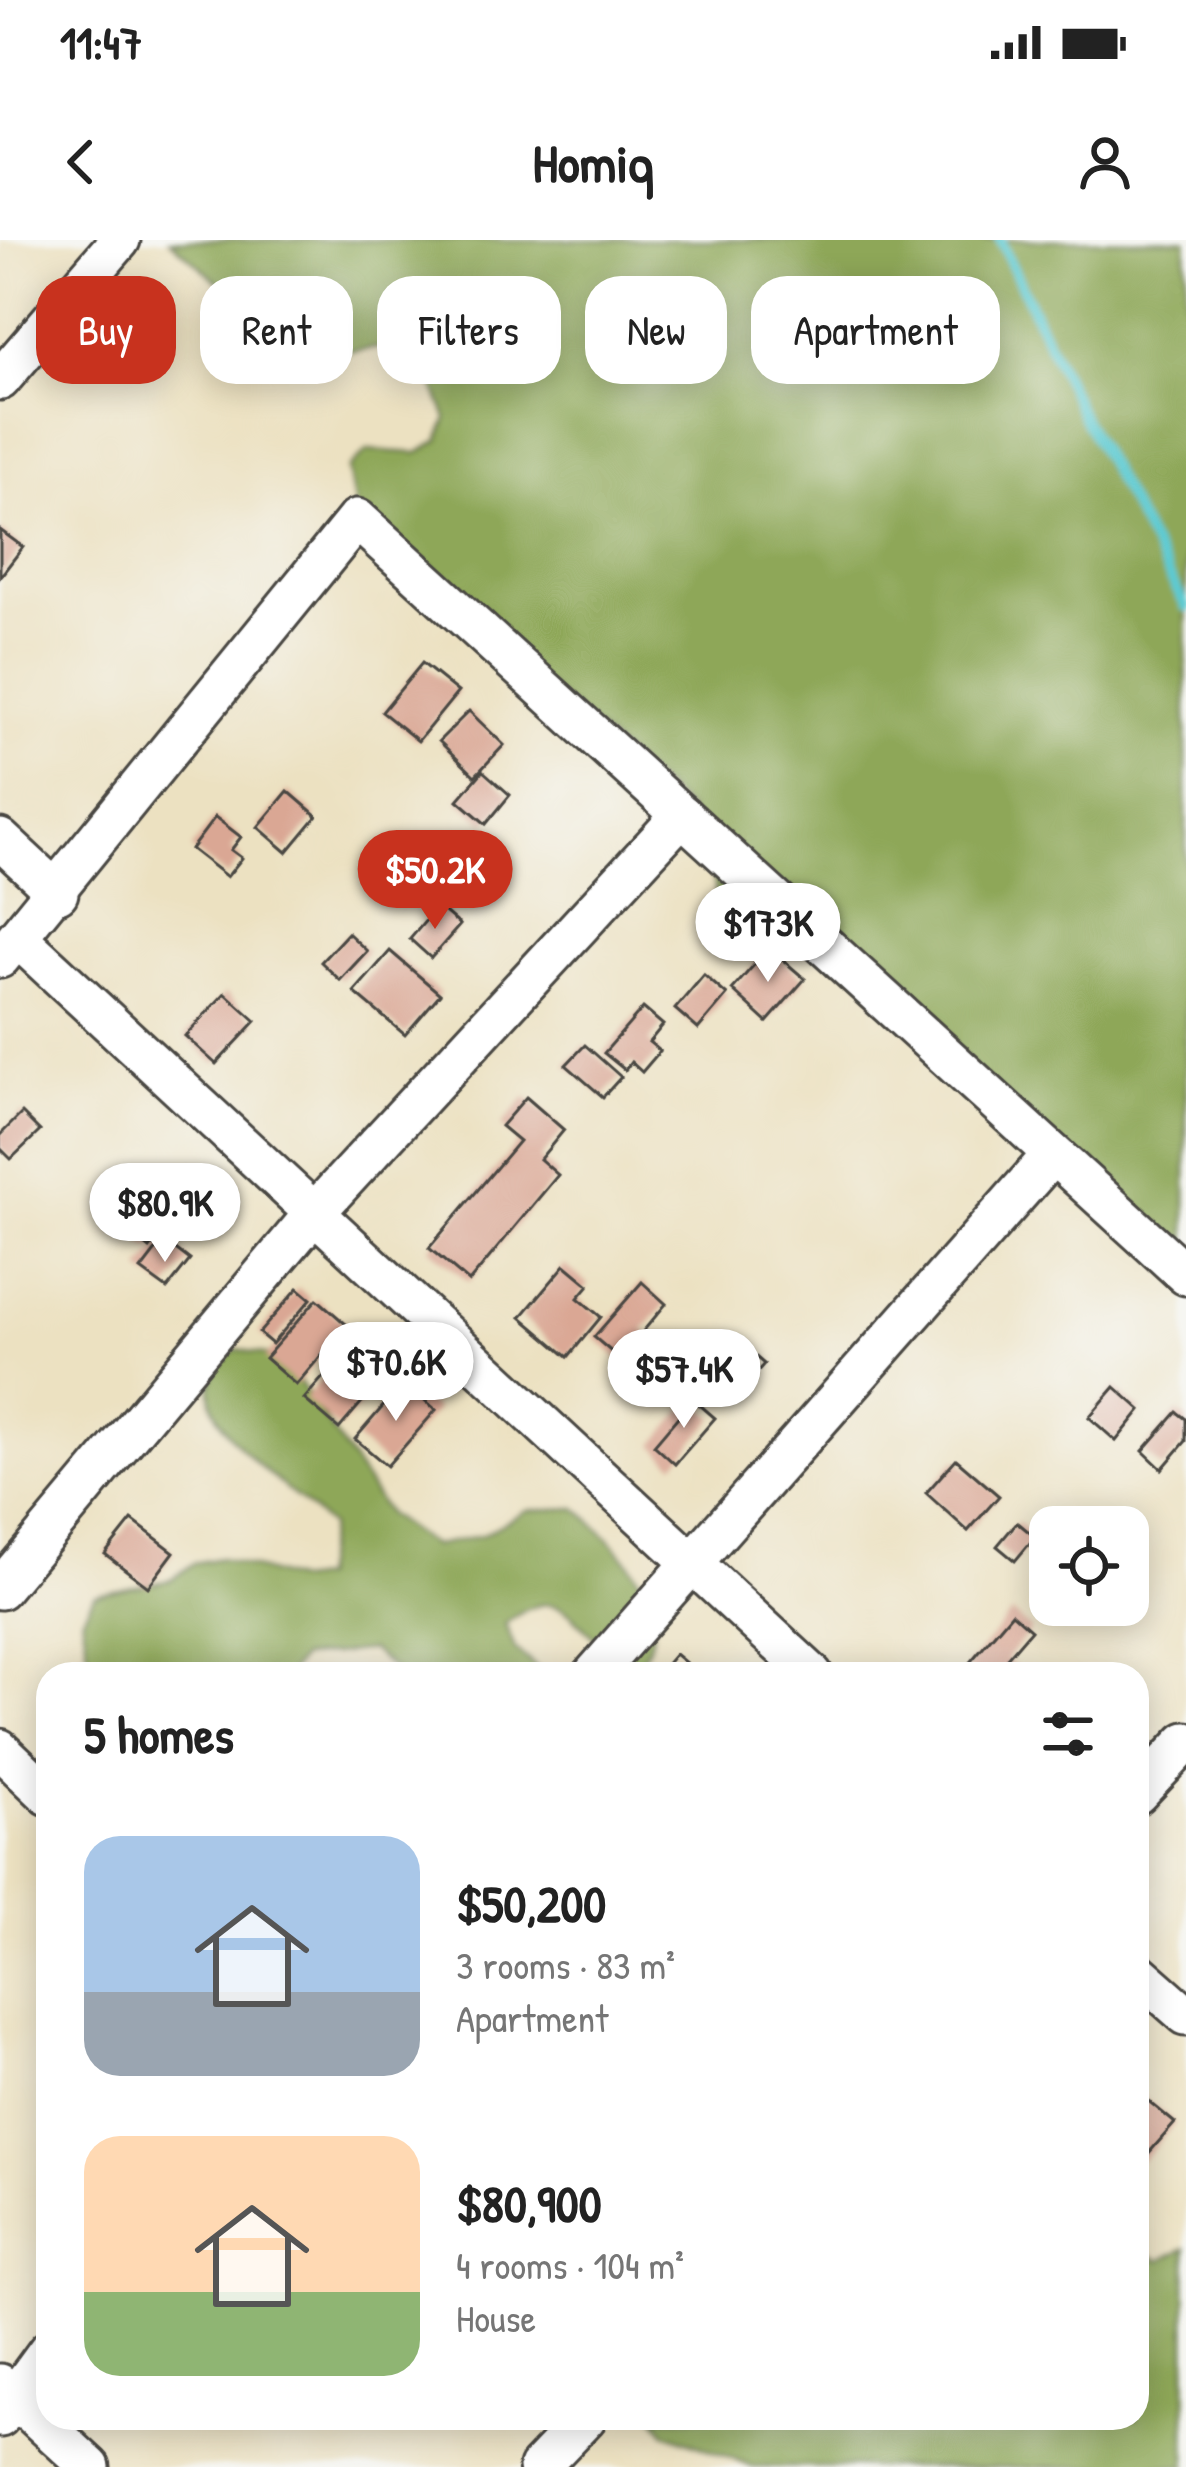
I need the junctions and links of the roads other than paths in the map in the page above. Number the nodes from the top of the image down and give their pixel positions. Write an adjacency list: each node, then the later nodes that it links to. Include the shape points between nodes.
1 (120, 240): 2 (street)
2 (0, 380)
3 (682, 815): 5 (street, via 357,519); 7 (street); 8 (street)
4 (0, 839): 5 (street)
5 (58, 893): 6 (street)
6 (9, 948): 8 (street)
7 (1053, 1154): 9 (street); 10 (street)
8 (317, 1210): 10 (street); 11 (street)
9 (1186, 1275)
10 (693, 1562): 12 (street); 13 (street)
11 (0, 1589)
12 (605, 1662)
13 (799, 1662)
14 (1186, 1742): 16 (street)
15 (0, 1749): 17 (street)
16 (1149, 1781)
17 (36, 1784)
18 (1149, 1983): 19 (street)
19 (1186, 2015)
20 (36, 2364): 21 (street)
21 (5, 2399): 22 (street)
22 (36, 2424)
23 (44, 2430): 25 (street)
24 (574, 2430): 26 (street)
25 (90, 2467)
26 (539, 2467)

